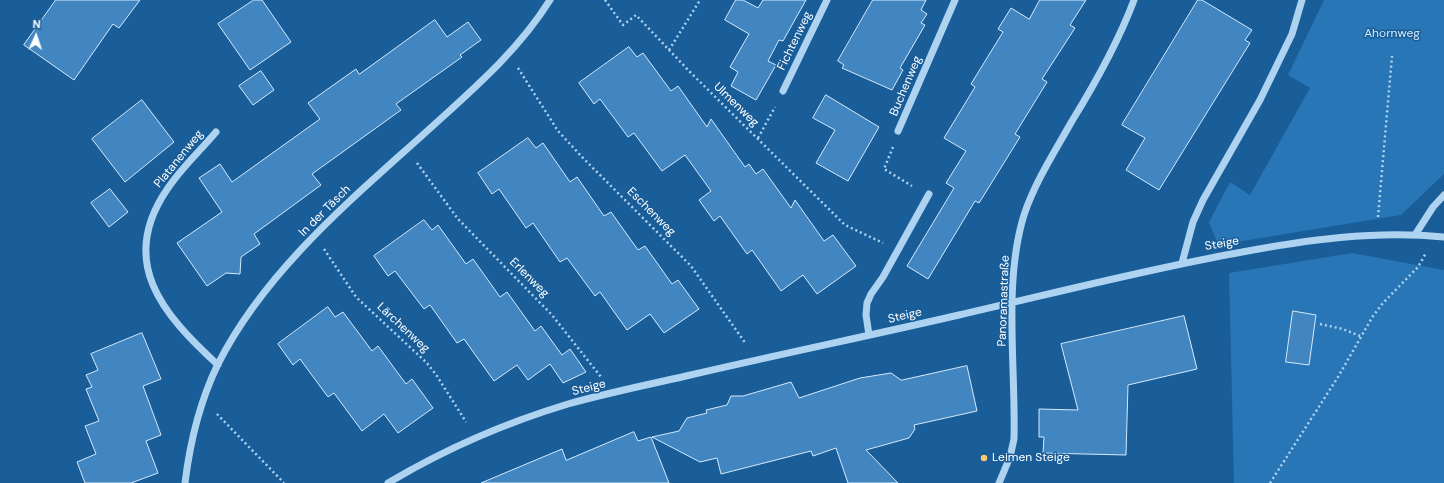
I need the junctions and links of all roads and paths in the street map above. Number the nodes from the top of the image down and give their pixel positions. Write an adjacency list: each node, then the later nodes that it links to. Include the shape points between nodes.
1 (550, 0): 24 (street, In der Täsch, via 509,55)
2 (605, 0): 8 (path, Ulmenweg, via 622,25 636,15)
3 (700, 0): 8 (path)
4 (827, 0): 11 (street, Fichtenweg)
5 (956, 0): 13 (street, Buchenweg)
6 (1134, 0): 27 (street, Panoramastraße, via 1100,75 1032,193 1020,231)
7 (1302, 0): 26 (street, via 1292,34 1260,100 1200,205)
8 (669, 50): 15 (path, Ulmenweg)
9 (1392, 56): 21 (path)
10 (529, 84): 31 (path, Eschenweg, via 563,136 691,266 746,342)
11 (784, 91)
12 (778, 101): 15 (path)
13 (898, 131): 16 (path, Buchenweg, via 884,169)
14 (216, 132): 32 (street, Platanenweg, via 168,188 156,208 145,253 152,284 167,311 189,339)
15 (758, 138): 20 (path, Ulmenweg, via 845,225)
16 (896, 176)
17 (429, 180): 33 (path, Erlenweg, via 458,219 552,315 601,376)
18 (929, 194): 29 (street, via 867,303)
19 (1444, 195): 22 (street, via 1432,207)
20 (863, 234)
21 (1377, 235): 22 (street, Steige); 26 (street, Steige, via 1308,241)
22 (1415, 235): 23 (street, Steige)
23 (1430, 235): 25 (street, Steige); 30 (path, via 1426,256 1383,303)
24 (313, 237): 32 (street, In der Täsch, via 248,315); 35 (path, Lärchenweg, via 331,256 356,297 434,372 465,420)
25 (1444, 237)
26 (1182, 263): 27 (street, Steige)
27 (1013, 303): 29 (street, Steige); 39 (street, Panoramastraße, via 1014,438 1010,457)
28 (1320, 324): 30 (path)
29 (869, 335): 31 (street, Steige)
30 (1360, 336): 40 (path, via 1338,377)
31 (750, 361): 33 (street, Steige)
32 (218, 365): 36 (street, In der Täsch, via 201,406 192,438)
33 (608, 394): 35 (street, Steige, via 571,403)
34 (220, 418): 37 (path)
35 (473, 438): 38 (street, Steige, via 427,460)
36 (185, 483)
37 (284, 483)
38 (388, 483)
39 (999, 483)
40 (1270, 483)

